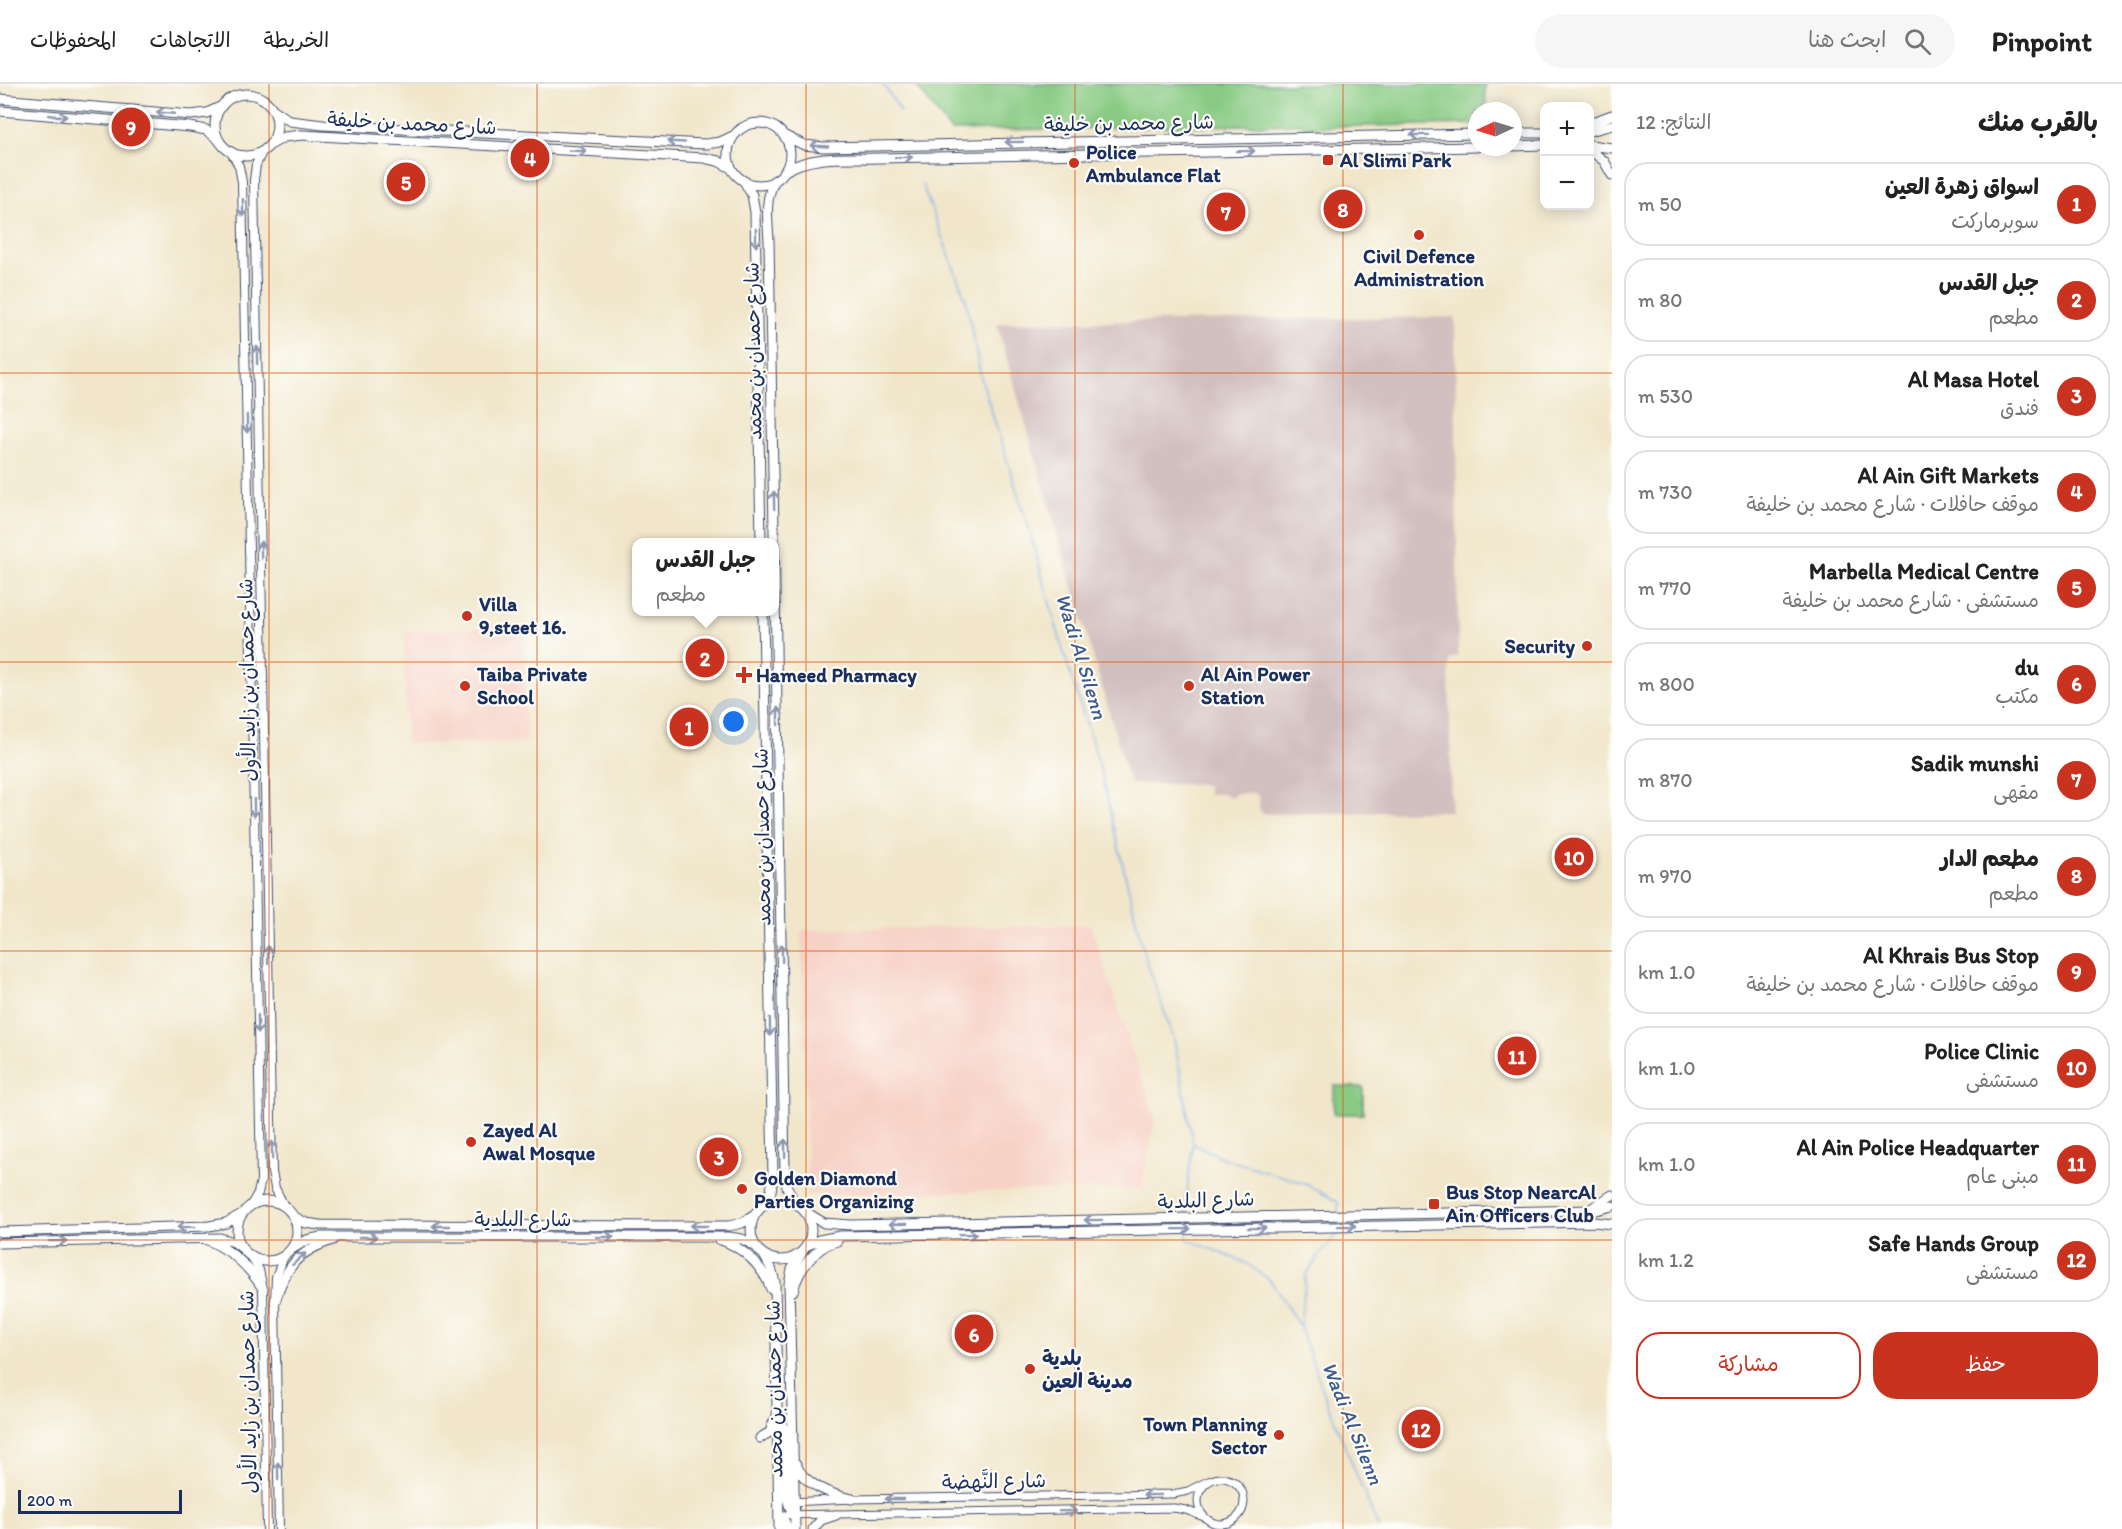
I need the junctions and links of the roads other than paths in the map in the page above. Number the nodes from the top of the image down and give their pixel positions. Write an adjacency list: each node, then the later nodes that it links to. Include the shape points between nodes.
1 (0, 99): 2 (main road, one-way to 1, via 190,115)
2 (222, 106): 3 (main road, via 232,97 246,93 259,96); 14 (main road, via 216,119)
3 (274, 110): 13 (main road, شارع محمد بن خليفة, one-way to 3, via 706,144 323,125 290,121); 15 (main road, via 277,128)
4 (0, 111): 14 (main road, one-way to 14, via 190,126 206,130)
5 (1612, 115): 6 (main road)
6 (1594, 122)
7 (1612, 125): 8 (main road)
8 (1594, 130)
9 (1522, 133): 10 (main road)
10 (1540, 133)
11 (1468, 134): 12 (main road, شارع محمد بن خليفة, one-way to 12, via 823,147 804,145)
12 (783, 135): 13 (main road, via 774,126 755,123 742,127); 25 (main road, via 790,153)
13 (733, 136): 24 (main road, via 728,155)
14 (219, 140): 21 (main road)
15 (270, 144): 22 (main road); 24 (main road, شارع محمد بن خليفة, one-way to 24, via 302,135 704,158)
16 (1540, 145): 17 (main road)
17 (1522, 146)
18 (1594, 146): 20 (main road)
19 (1468, 147): 25 (main road, شارع محمد بن خليفة, one-way to 19, via 813,160)
20 (1612, 148)
21 (231, 152): 22 (main road, via 243,156); 35 (main road, شارع حمدان بن زايد الأول, one-way to 35, via 242,182 244,271 261,1180)
22 (262, 152): 36 (main road, شارع حمدان بن زايد الأول, one-way to 22, via 272,1172 254,180)
23 (1594, 153): 26 (main road)
24 (731, 168): 28 (main road)
25 (785, 171): 27 (main road)
26 (1612, 175)
27 (775, 180): 28 (main road, via 757,185); 30 (main road, شارع حمدان بن محمد, one-way to 27, via 767,212)
28 (744, 181): 29 (main road, شارع حمدان بن محمد, one-way to 29, via 755,212)
29 (762, 538)
30 (775, 538)
31 (763, 616): 38 (main road, شارع حمدان بن محمد, one-way to 38, via 773,1178)
32 (776, 616): 34 (main road, شارع حمدان بن محمد, one-way to 32, via 787,1187 785,1160)
33 (1612, 1194): 39 (main road)
34 (795, 1204): 38 (main road, via 782,1200); 40 (main road)
35 (251, 1205): 36 (main road, via 272,1201); 41 (main road)
36 (284, 1206): 43 (main road)
37 (1612, 1206): 39 (main road, شارع البلدية)
38 (762, 1207): 42 (main road)
39 (1590, 1210): 40 (main road, شارع البلدية, one-way to 40, via 838,1225 818,1221)
40 (804, 1211): 56 (main road, via 811,1232)
41 (242, 1214): 47 (main road, one-way to 47, via 209,1226); 54 (main road, via 237,1232)
42 (755, 1215): 43 (main road, شارع البلدية, one-way to 43, via 729,1226 320,1226); 53 (main road, via 751,1227)
43 (293, 1216): 55 (main road, via 297,1232)
44 (1585, 1222): 45 (main road, شارع البلدية); 46 (main road); 48 (main road, شارع البلدية, one-way to 44)
45 (1612, 1224)
46 (1612, 1231)
47 (0, 1232)
48 (864, 1236): 56 (main road, شارع البلدية, via 819,1239); 63 (main road, via 828,1243 817,1252 798,1275)
49 (344, 1237): 50 (main road, شارع البلدية, one-way to 50); 55 (main road, شارع البلدية, via 314,1238); 62 (main road, one-way to 49, via 284,1275 297,1260 313,1248)
50 (710, 1237): 53 (main road, شارع البلدية, via 736,1237); 61 (main road, via 737,1247 760,1268)
51 (203, 1238): 52 (main road, one-way to 51); 54 (main road, via 228,1239); 60 (main road, via 240,1260)
52 (0, 1243)
53 (755, 1246): 57 (main road)
54 (243, 1249): 59 (main road)
55 (292, 1249): 58 (main road)
56 (804, 1249): 57 (main road, via 788,1260); 63 (main road, شارع حمدان بن محمد, via 790,1276)
57 (764, 1255): 61 (main road, شارع حمدان بن محمد, via 773,1274)
58 (284, 1256): 59 (main road, via 271,1261); 62 (main road, شارع حمدان بن زايد الأول, via 276,1277)
59 (251, 1257): 60 (main road, شارع حمدان بن زايد الأول)
60 (263, 1289): 77 (main road, شارع حمدان بن زايد الأول)
61 (774, 1299): 64 (main road, شارع حمدان بن محمد)
62 (275, 1302): 78 (main road, شارع حمدان بن زايد الأول, one-way to 62)
63 (790, 1305): 66 (main road, شارع حمدان بن محمد)
64 (777, 1413): 65 (main road, via 771,1432); 70 (main road, شارع حمدان بن محمد)
65 (760, 1438)
66 (793, 1443): 68 (main road, via 797,1468 805,1478 832,1494); 70 (main road, شارع حمدان بن محمد)
67 (1208, 1481): 69 (street, شارع النَّهضة, one-way to 69, via 1173,1494); 74 (street, via 1221,1478 1236,1483 1243,1497); 75 (street, via 1198,1498)
68 (852, 1499): 69 (street, شارع النَّهضة, one-way to 68); 70 (street, شارع النَّهضة)
69 (963, 1499): 71 (street, via 926,1501 921,1506)
70 (786, 1502): 72 (main road, شارع حمدان بن محمد); 76 (main road, شارع حمدان بن محمد)
71 (922, 1513): 73 (street, شارع النَّهضة); 75 (street, شارع النَّهضة, one-way to 75, via 1174,1508)
72 (794, 1515): 73 (street, شارع النَّهضة); 76 (street, شارع النَّهضة); 79 (main road, شارع حمدان بن محمد)
73 (836, 1515): 80 (main road, via 820,1520)
74 (1239, 1515): 75 (street, via 1220,1524); 82 (street)
75 (1206, 1518): 81 (street)
76 (781, 1524)
77 (267, 1529)
78 (279, 1529)
79 (795, 1529)
80 (813, 1529)
81 (1213, 1529)
82 (1232, 1529)

